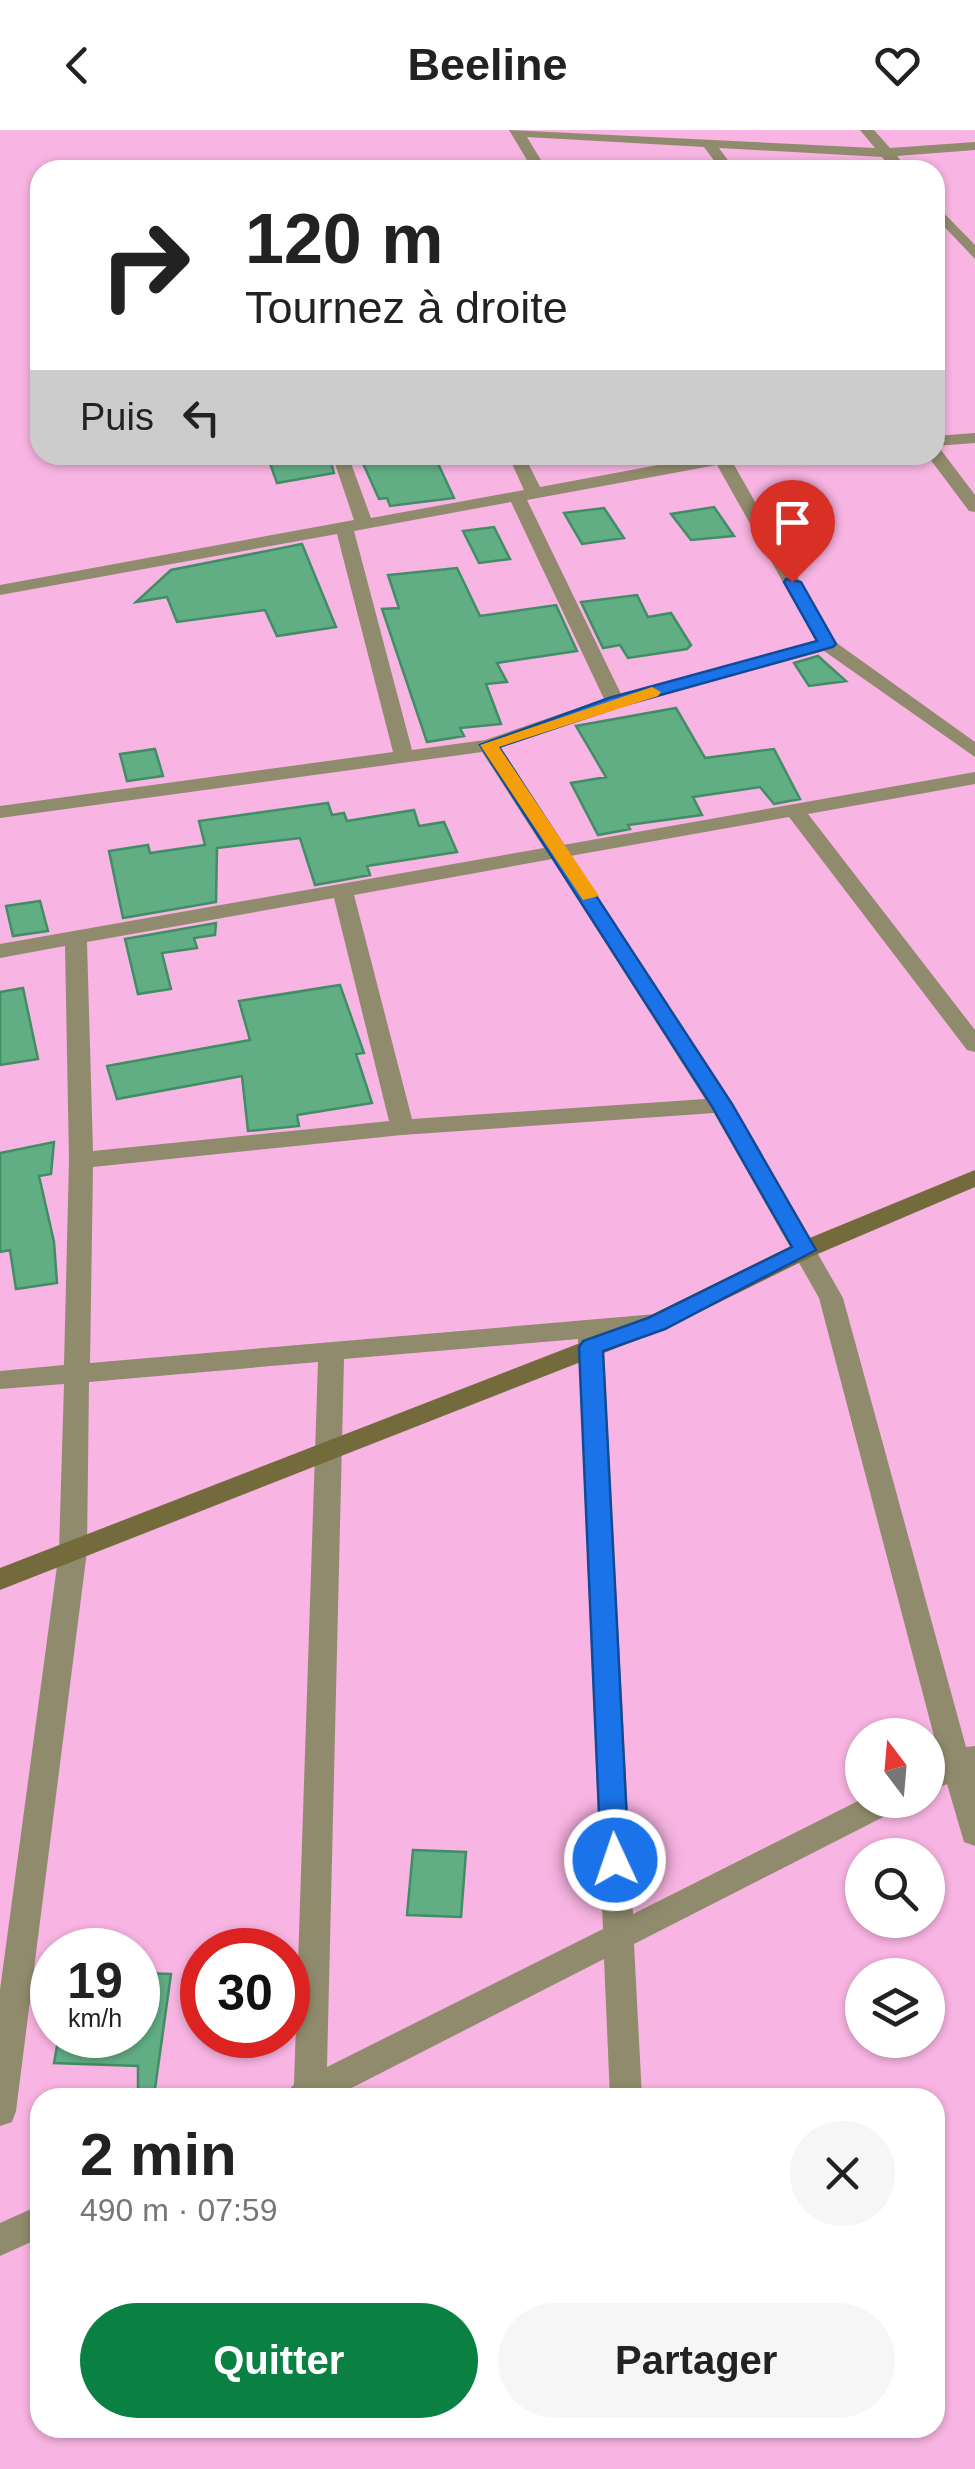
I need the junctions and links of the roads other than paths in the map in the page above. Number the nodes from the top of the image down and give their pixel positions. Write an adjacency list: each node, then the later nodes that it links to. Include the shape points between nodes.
1 (867, 130): 5 (street)
2 (516, 131): 3 (street); 6 (street)
3 (710, 145): 5 (street); 7 (street)
4 (975, 146): 5 (street)
5 (886, 153): 8 (street)
6 (534, 160)
7 (721, 160)
8 (892, 160)
9 (945, 220): 10 (street)
10 (975, 254)
11 (975, 438): 12 (street)
12 (945, 440)
13 (342, 465): 20 (street)
14 (518, 465): 18 (street)
15 (680, 465): 18 (street)
16 (726, 465): 22 (street)
17 (943, 465): 19 (street)
18 (526, 495): 20 (street); 23 (street)
19 (975, 507)
20 (354, 526): 21 (street); 26 (street)
21 (0, 590)
22 (827, 644): 23 (street); 25 (street)
23 (615, 702): 24 (street)
24 (488, 745): 26 (street); 30 (street)
25 (975, 751)
26 (404, 758): 29 (street)
27 (975, 778): 28 (street)
28 (794, 810): 30 (street); 34 (street)
29 (0, 812)
30 (561, 851): 31 (street); 35 (street)
31 (342, 890): 32 (street); 36 (street)
32 (76, 937): 33 (street); 37 (street)
33 (0, 950)
34 (975, 1044)
35 (721, 1104): 36 (street); 39 (street)
36 (402, 1127): 37 (street)
37 (81, 1160): 42 (street)
38 (975, 1178): 39 (street)
39 (804, 1250): 40 (street, via 656,1324); 47 (street, via 832,1298)
40 (591, 1338): 41 (street); 44 (street); 50 (street)
41 (331, 1351): 42 (street); 44 (street)
42 (78, 1372): 43 (street); 45 (street)
43 (0, 1380)
44 (328, 1449): 45 (street); 51 (street)
45 (73, 1551): 46 (street); 54 (street)
46 (0, 1579)
47 (967, 1759): 49 (street)
48 (853, 1818): 50 (street)
49 (975, 1833)
50 (618, 1939): 52 (street); 53 (street)
51 (307, 2088)
52 (323, 2088)
53 (625, 2088)
54 (0, 2111)
55 (30, 2226): 56 (street)
56 (0, 2240)

